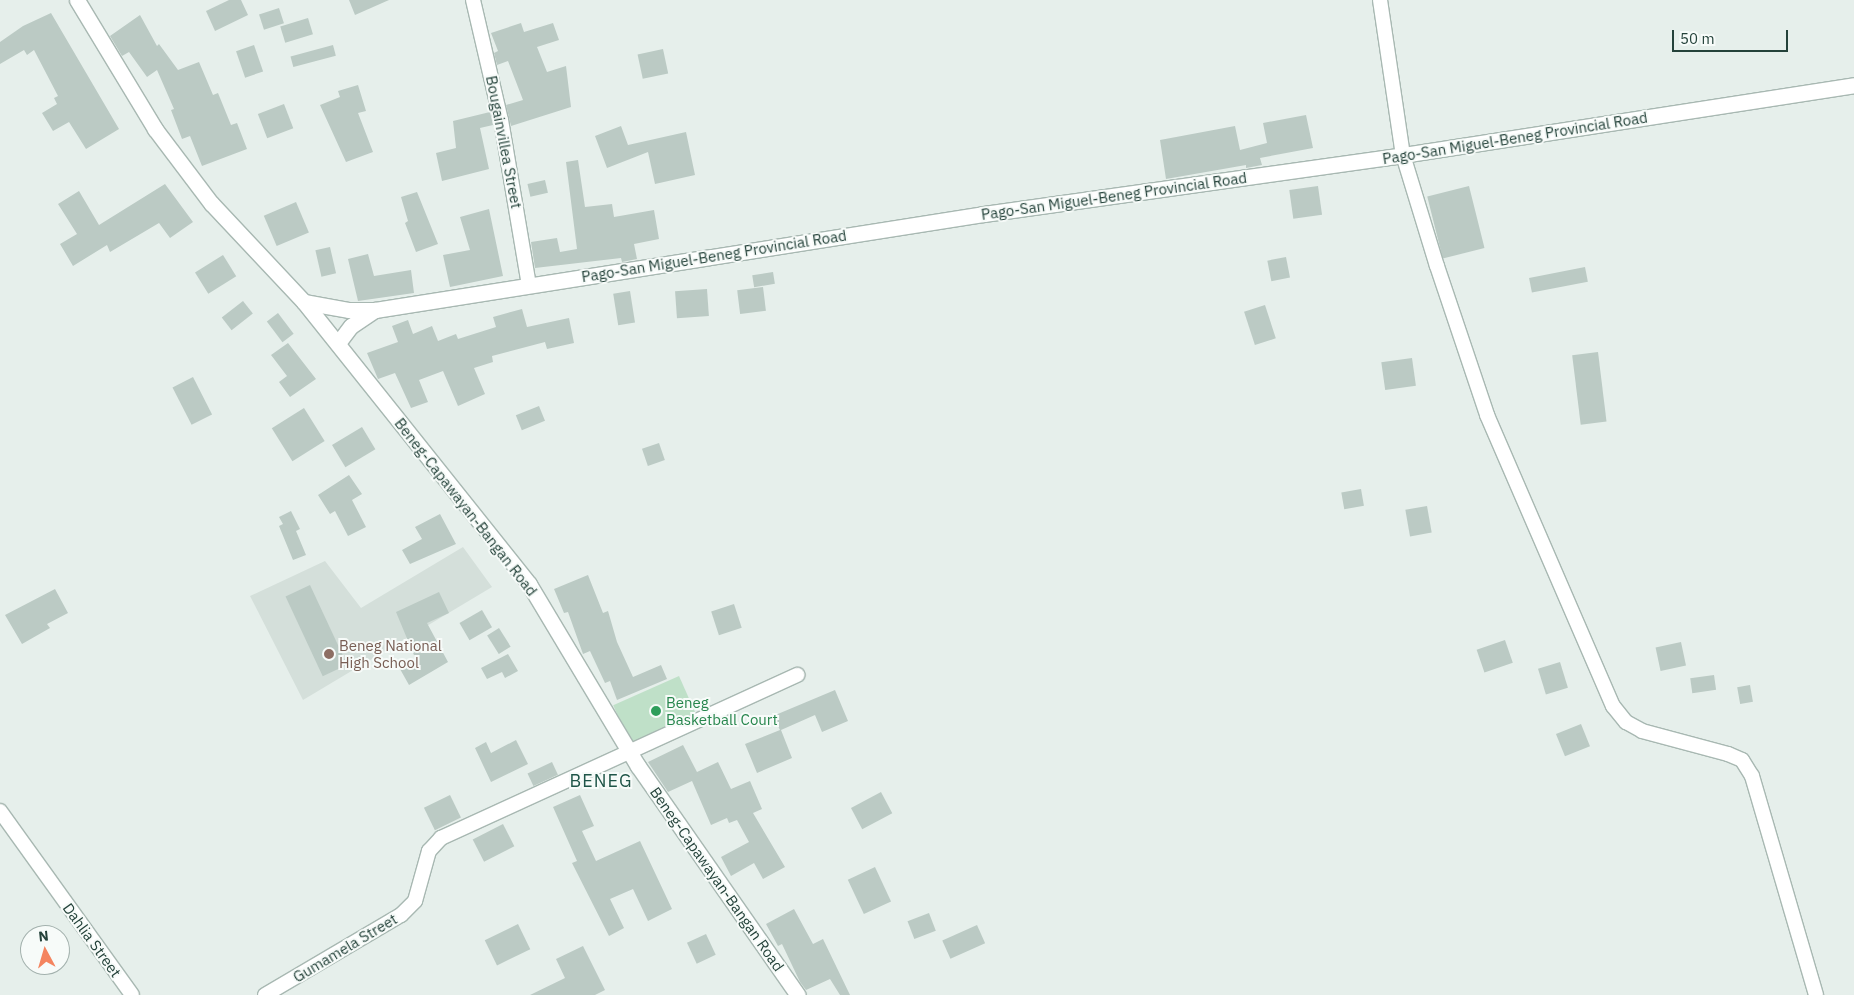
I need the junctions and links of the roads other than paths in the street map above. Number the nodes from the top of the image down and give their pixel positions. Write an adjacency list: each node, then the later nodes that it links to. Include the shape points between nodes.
1 (77, 0): 7 (main road, Beneg-Capawayan-Bangan Road, via 155,129 211,202)
2 (473, 0): 6 (street, Bougainvillea Street, via 501,120)
3 (1380, 0): 5 (street)
4 (1854, 85): 5 (main road, Pago-San Miguel-Beneg Provincial Road)
5 (1403, 155): 6 (main road, Pago-San Miguel-Beneg Provincial Road, via 984,214); 16 (street, via 1487,415 1613,706 1626,722 1642,731 1742,760 1758,793)
6 (530, 285): 8 (main road, Pago-San Miguel-Beneg Provincial Road)
7 (304, 302): 8 (main road); 9 (main road, Beneg-Capawayan-Bangan Road)
8 (375, 310): 9 (main road, via 351,326)
9 (338, 343): 11 (main road, Beneg-Capawayan-Bangan Road, via 529,584)
10 (797, 676): 11 (street, Gumamela Street)
11 (631, 753): 14 (street, Gumamela Street, via 441,838 429,850 415,901 401,915); 15 (main road, Beneg-Capawayan-Bangan Road)
12 (0, 811): 13 (street, Dahlia Street)
13 (132, 995)
14 (265, 995)
15 (798, 995)
16 (1816, 995)

